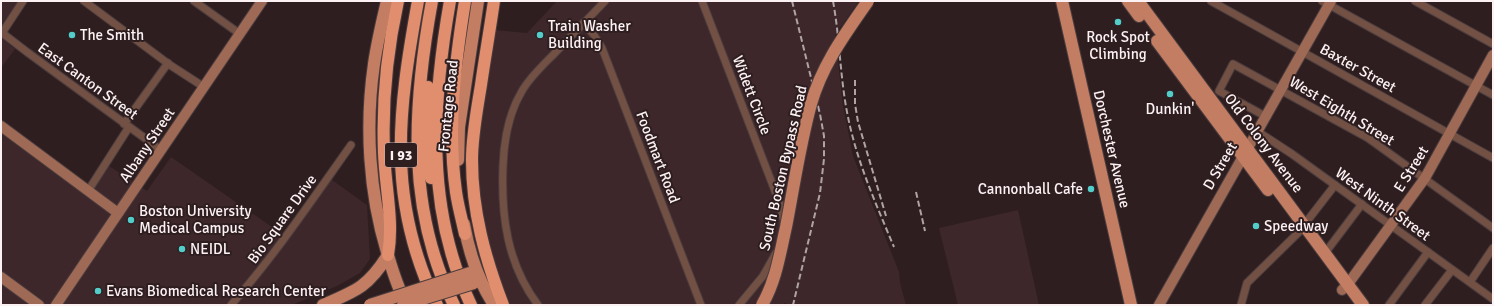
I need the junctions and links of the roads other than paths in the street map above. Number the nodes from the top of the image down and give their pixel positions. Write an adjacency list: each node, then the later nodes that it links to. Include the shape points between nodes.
1 (23, 1): 23 (street)
2 (84, 1): 28 (street)
3 (194, 1): 24 (street)
4 (262, 1): 24 (main road, Albany Street)
5 (387, 1): 55 (main road, via 374,64 369,126 378,221)
6 (398, 1): 55 (highway, via 389,47 384,106 385,172 391,230)
7 (418, 1): 69 (highway, I 93, via 402,102 401,172 412,242)
8 (432, 1): 70 (highway, via 419,90 418,164 428,235 438,269)
9 (439, 1): 47 (highway, via 429,72 427,142 429,169)
10 (450, 1): 47 (highway, I 93, via 439,75 436,124 437,171)
11 (465, 1): 51 (highway, via 452,132 456,192)
12 (478, 1): 51 (main road, Frontage Road, via 459,127 458,176)
13 (494, 1): 73 (highway, via 473,136 473,194 483,247)
14 (605, 1): 22 (street)
15 (702, 1): 76 (street, Widett Circle, via 784,219 781,241 771,264)
16 (868, 1): 77 (main road, South Boston Bypass Road, bridge, via 835,49 818,83 804,135 776,269)
17 (1062, 1): 78 (main road, Dorchester Avenue)
18 (1211, 1): 26 (street, Baxter Street)
19 (1415, 1): 25 (street)
20 (1327, 2): 26 (main road, D Street); 29 (street)
21 (1136, 3): 40 (main road, Old Colony Avenue)
22 (583, 23): 74 (street, via 522,90 513,108 506,136 502,193 505,225 518,271); 75 (street, Foodmart Road, via 602,48)
23 (2, 32): 35 (street, East Canton Street)
24 (240, 34): 30 (main road, Albany Street)
25 (1493, 44)
26 (1302, 51): 31 (main road, D Street); 37 (street, Baxter Street)
27 (1493, 55): 29 (main road, E Street)
28 (168, 63): 30 (street); 35 (street)
29 (1476, 86): 32 (street); 37 (main road, E Street)
30 (204, 87): 39 (main road, Albany Street)
31 (1281, 90): 33 (main road, D Street); 33 (street, West Eighth Street, via 1233,64 1220,91); 42 (street, West Eighth Street, via 1368,138)
32 (1493, 95)
33 (1265, 116): 36 (main road, D Street)
34 (1, 126): 44 (main road)
35 (127, 126): 39 (street, East Canton Street); 44 (street)
36 (1257, 130): 40 (main road, D Street); 43 (street, West Ninth Street)
37 (1449, 134): 41 (street, Baxter Street); 42 (main road, E Street)
38 (351, 145): 64 (street, Bio Square Drive, via 284,240)
39 (161, 150): 46 (main road, Albany Street)
40 (1245, 152): 50 (main road, Old Colony Avenue); 79 (main road, D Street)
41 (1493, 158)
42 (1425, 178): 48 (main road, E Street); 49 (street, West Eighth Street)
43 (1335, 185): 45 (street, West Ninth Street); 50 (street)
44 (88, 191): 46 (main road)
45 (1362, 204): 48 (street, West Ninth Street); 54 (street)
46 (118, 213): 63 (main road, Albany Street)
47 (443, 218): 71 (highway, I 93, via 456,269)
48 (1392, 226): 53 (street, West Ninth Street); 60 (main road, E Street)
49 (1493, 228)
50 (1302, 229): 54 (main road, Old Colony Avenue); 60 (main road, Old Colony Avenue); 80 (street, via 1247,283)
51 (465, 234): 58 (main road, Frontage Road)
52 (1493, 248): 59 (street)
53 (1428, 252): 56 (street, West Ninth Street); 83 (street)
54 (1325, 253): 60 (main road, Old Colony Avenue)
55 (388, 255): 65 (main road, via 366,284); 68 (main road, via 396,283)
56 (1452, 270): 59 (street, West Ninth Street); 84 (street)
57 (1, 277): 62 (main road)
58 (477, 279): 66 (main road, bridge); 67 (main road, bridge); 72 (main road, Frontage Road)
59 (1470, 282): 61 (street, West Ninth Street)
60 (1345, 287): 81 (main road, Old Colony Avenue); 82 (main road, Old Colony Avenue)
61 (1493, 299)
62 (39, 305)
63 (56, 305)
64 (231, 305)
65 (323, 305)
66 (370, 305)
67 (403, 305)
68 (408, 305)
69 (437, 305)
70 (454, 305)
71 (471, 305)
72 (494, 305)
73 (503, 305)
74 (538, 305)
75 (701, 305)
76 (739, 305)
77 (762, 305)
78 (1131, 305)
79 (1158, 305)
80 (1241, 305)
81 (1353, 305)
82 (1363, 305)
83 (1389, 305)
84 (1424, 305)

